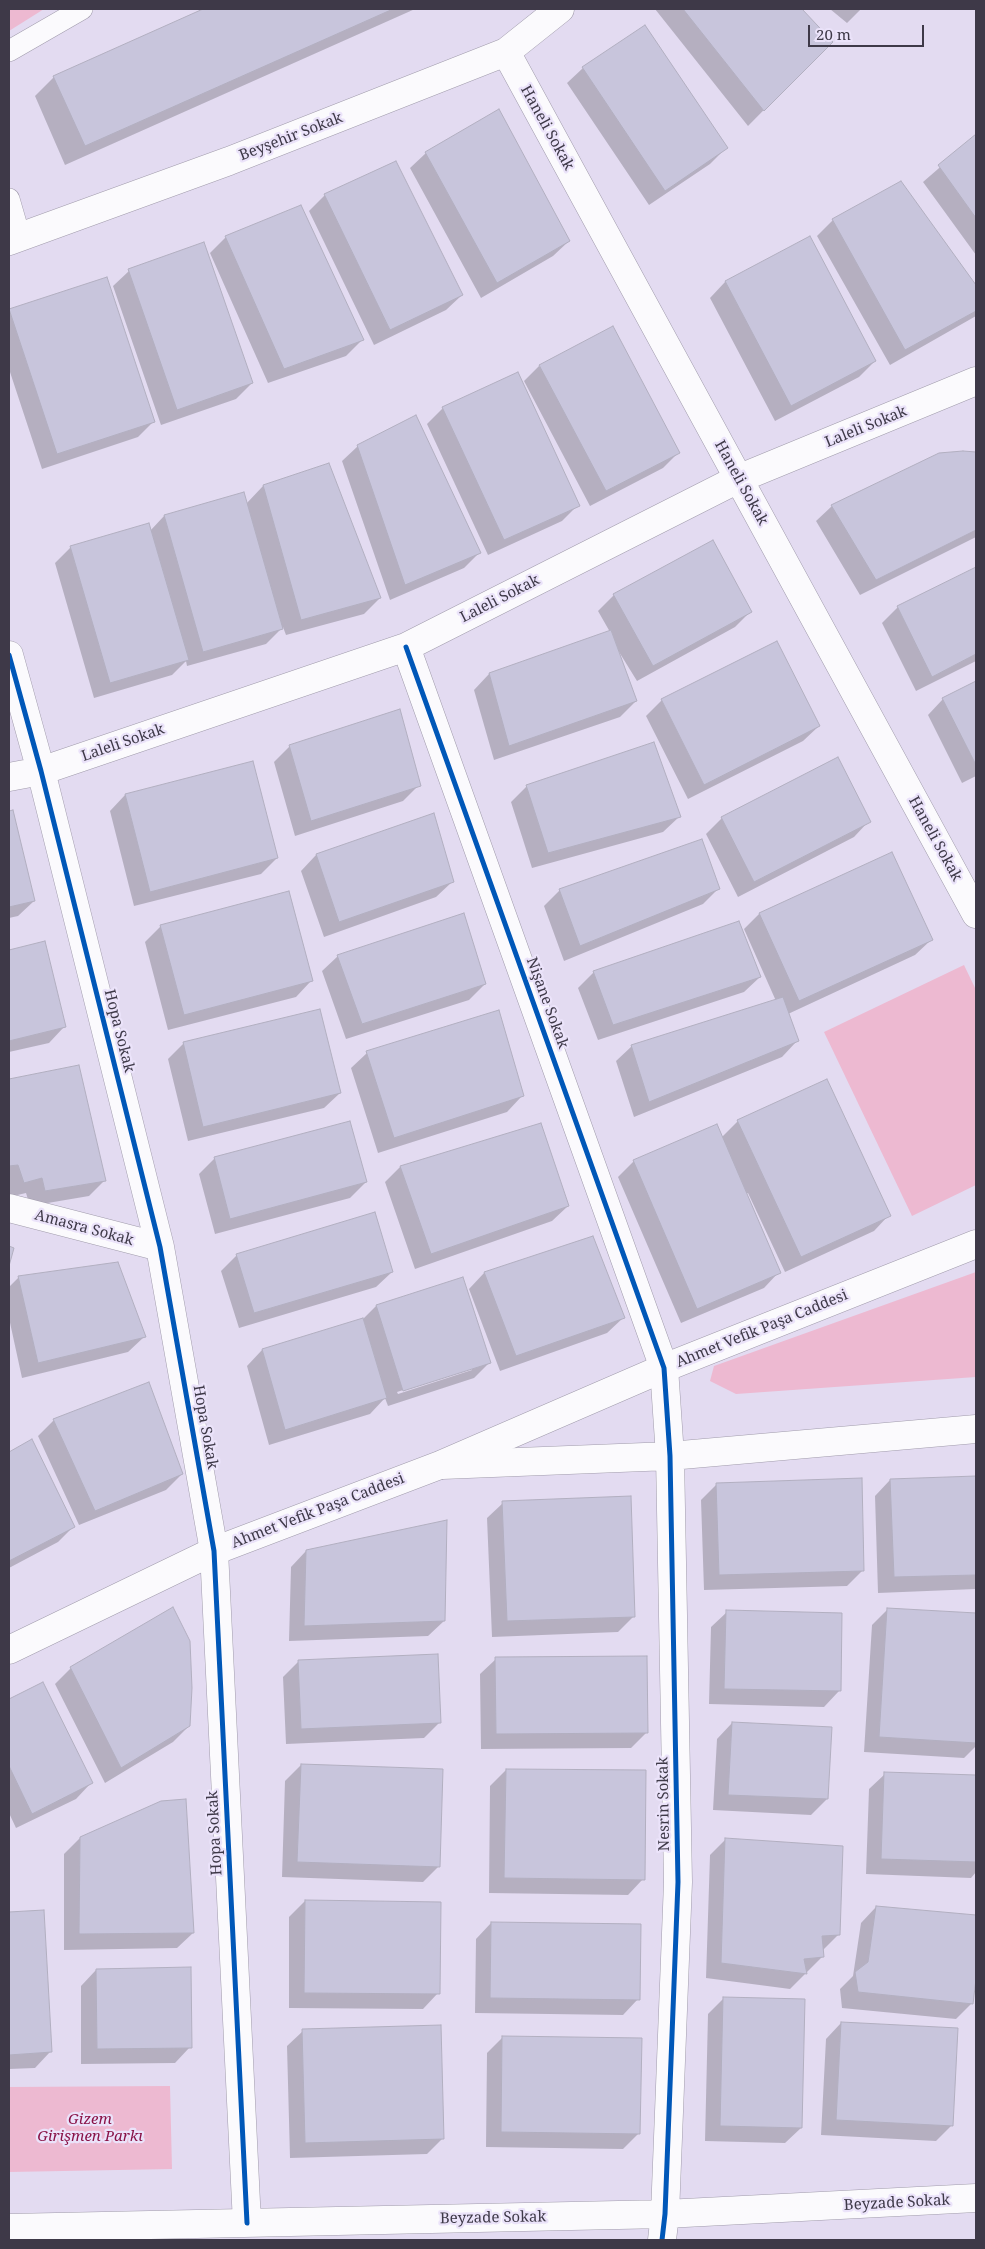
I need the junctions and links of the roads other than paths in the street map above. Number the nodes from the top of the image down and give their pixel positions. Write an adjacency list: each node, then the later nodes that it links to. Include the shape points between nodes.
1 (82, 9): 3 (lane)
2 (560, 9): 4 (street, Beyşehir Sokak)
3 (9, 51)
4 (506, 52): 6 (street, Beyşehir Sokak, via 228,162); 8 (street, Haneli Sokak)
5 (9, 199): 6 (lane)
6 (14, 239)
7 (975, 384): 8 (street, Laleli Sokak)
8 (738, 478): 9 (street, Laleli Sokak); 13 (street, Haneli Sokak)
9 (406, 647): 11 (street, Laleli Sokak); 17 (street, Nişane Sokak)
10 (9, 656): 11 (street, Hopa Sokak)
11 (41, 771): 12 (street, Laleli Sokak); 16 (street, Hopa Sokak)
12 (9, 777)
13 (976, 914)
14 (9, 1208): 16 (street, Amasra Sokak)
15 (976, 1244): 17 (street, Ahmet Vefik Paşa Caddesi)
16 (160, 1247): 21 (street, Hopa Sokak)
17 (664, 1368): 19 (street, Nesrin Sokak); 20 (street, Ahmet Vefik Paşa Caddesi)
18 (976, 1429): 19 (street, Ahmet Vefik Paşa Caddesi)
19 (670, 1456): 20 (street, Ahmet Vefik Paşa Caddesi); 25 (street, Nesrin Sokak, via 678,1882)
20 (440, 1465): 21 (street, Ahmet Vefik Paşa Caddesi)
21 (214, 1551): 22 (street, Ahmet Vefik Paşa Caddesi); 24 (street, Hopa Sokak)
22 (9, 1650)
23 (976, 2198): 25 (street, Beyzade Sokak)
24 (247, 2223): 25 (street, Beyzade Sokak); 26 (street, Beyzade Sokak)
25 (664, 2227)
26 (9, 2228)

